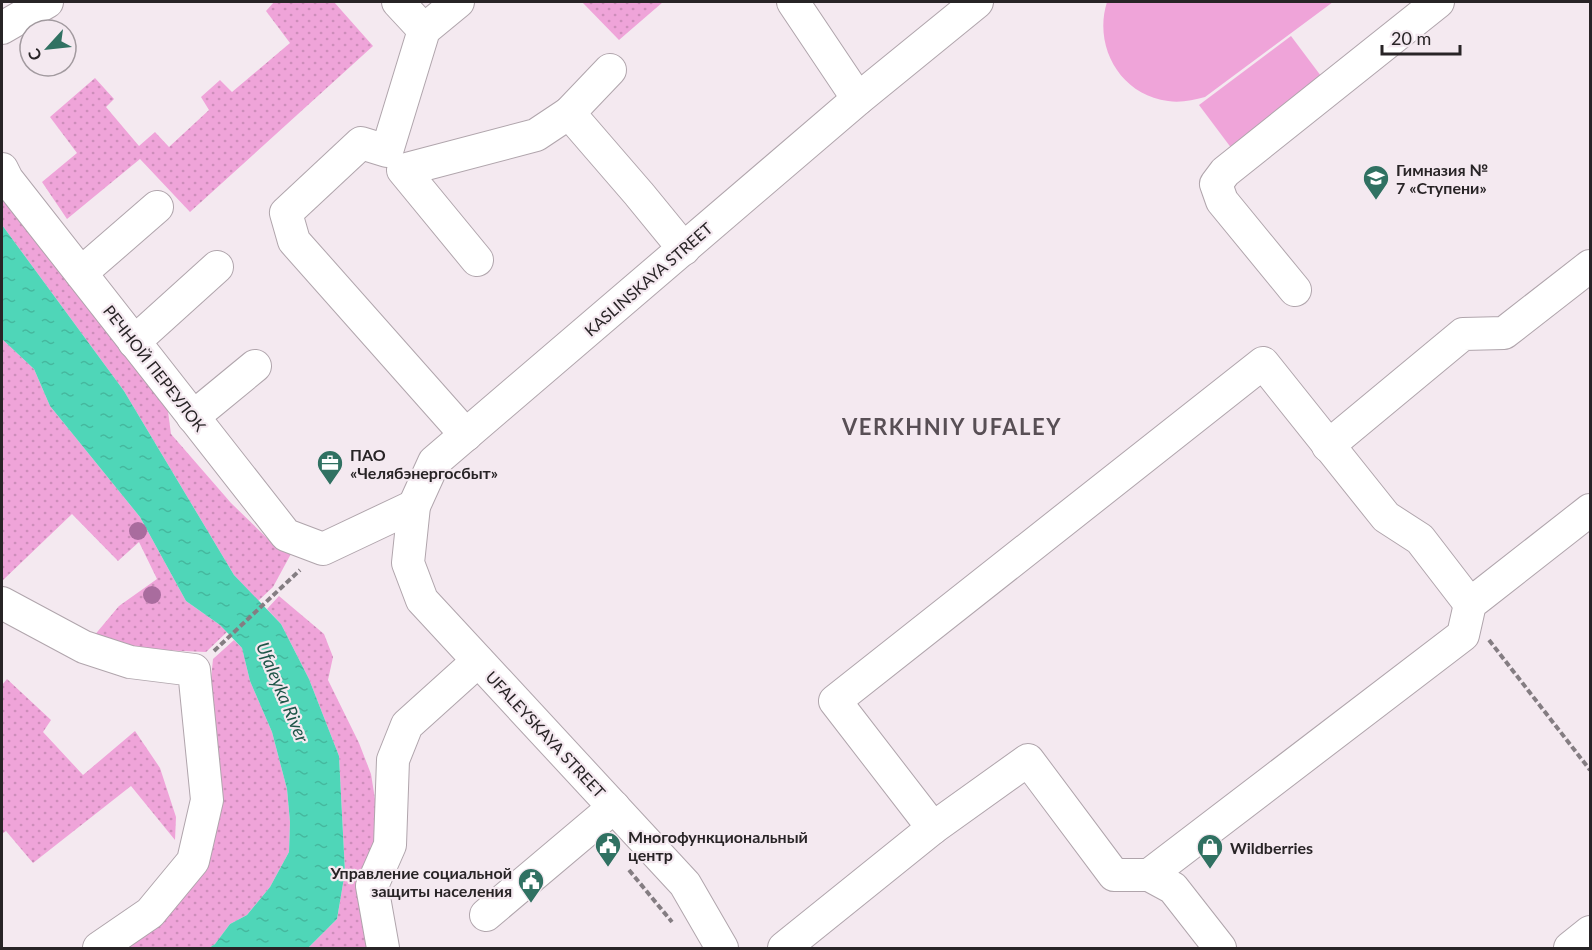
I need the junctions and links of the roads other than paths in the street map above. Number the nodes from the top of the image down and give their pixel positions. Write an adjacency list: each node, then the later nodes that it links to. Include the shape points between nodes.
1 (46, 2): 7 (street)
2 (398, 2): 8 (street)
3 (458, 2): 8 (street)
4 (793, 2): 10 (street)
5 (977, 2): 10 (street, KASLINSKAYA STREET)
6 (1438, 2): 20 (street, via 1225,172 1216,184 1222,201)
7 (2, 28)
8 (424, 30): 12 (street)
9 (610, 70): 11 (street)
10 (858, 99): 15 (street, KASLINSKAYA STREET)
11 (569, 113): 12 (street, via 536,135); 15 (street)
12 (395, 160): 16 (street); 24 (street, via 361,143 286,213 294,241)
13 (2, 169): 19 (street, РЕЧНОЙ ПЕРЕУЛОК)
14 (157, 207): 19 (street)
15 (684, 249): 24 (street, KASLINSKAYA STREET)
16 (477, 260)
17 (1590, 266): 25 (street, via 1504,333 1463,334)
18 (217, 267): 21 (street)
19 (81, 273): 21 (street, РЕЧНОЙ ПЕРЕУЛОК)
20 (1295, 290)
21 (134, 342): 23 (street, РЕЧНОЙ ПЕРЕУЛОК)
22 (255, 366): 23 (street)
23 (194, 417): 26 (street, РЕЧНОЙ ПЕРЕУЛОК, via 286,536 323,549)
24 (466, 435): 26 (street, KASLINSKAYA STREET, via 434,462)
25 (1328, 446): 29 (street, via 1386,517 1419,539); 32 (street, via 1263,363 835,701)
26 (414, 506): 30 (street, UFALEYSKAYA STREET, via 408,563 422,600)
27 (1590, 510): 29 (street)
28 (2, 603): 36 (street, via 84,647 129,662 194,670 207,800 193,861 150,913)
29 (1470, 604): 33 (street, via 1463,635)
30 (478, 661): 31 (street, UFALEYSKAYA STREET); 37 (street, via 406,725 393,760 390,845 372,886)
31 (614, 807): 34 (street); 38 (street, UFALEYSKAYA STREET, via 685,884)
32 (933, 828): 33 (street, via 1028,760 1114,875); 39 (street)
33 (1149, 876): 40 (street, via 1173,888)
34 (486, 915)
35 (1590, 932): 41 (street)
36 (99, 948)
37 (383, 948)
38 (722, 948)
39 (784, 948)
40 (1220, 948)
41 (1570, 948)

